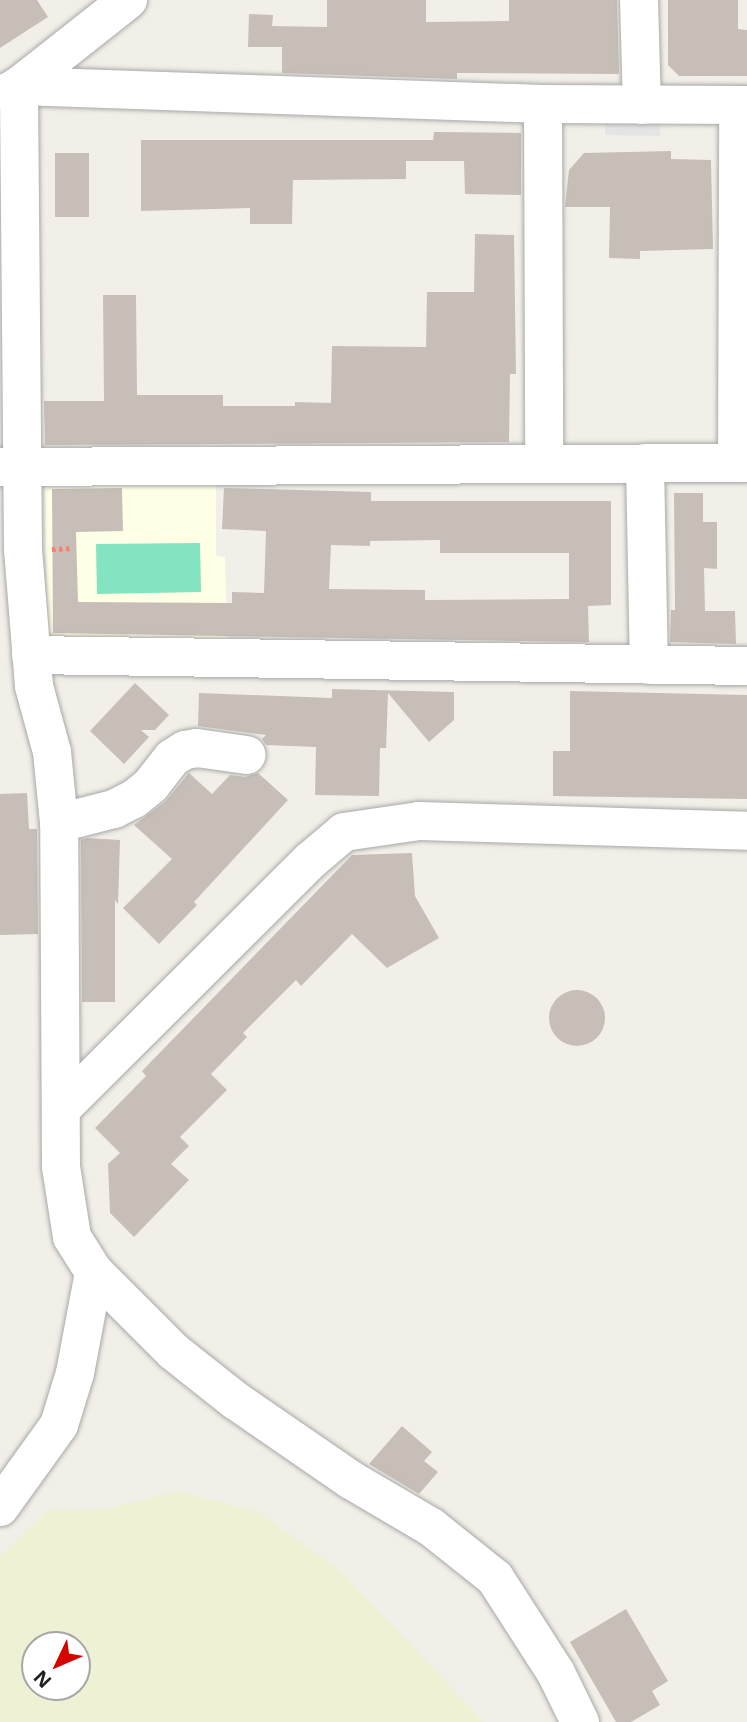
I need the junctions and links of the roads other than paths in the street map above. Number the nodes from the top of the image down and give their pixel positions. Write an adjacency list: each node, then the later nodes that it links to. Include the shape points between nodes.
1 (128, 0): 3 (street)
2 (639, 0): 5 (street)
3 (10, 91): 4 (street); 10 (street)
4 (543, 104): 5 (street); 9 (street)
5 (642, 105): 6 (street)
6 (742, 105): 8 (street)
7 (645, 463): 8 (street); 9 (street); 12 (street)
8 (742, 463)
9 (544, 464): 10 (street)
10 (11, 467): 11 (street)
11 (31, 654): 12 (street); 15 (street, via 34,686 52,752)
12 (649, 665): 13 (street)
13 (747, 666)
14 (247, 755): 15 (street, via 186,750 172,758 134,799)
15 (60, 824): 17 (street)
16 (747, 831): 17 (street, via 419,821 344,832 310,860)
17 (61, 1109): 18 (street, via 61,1167 72,1237)
18 (94, 1272): 19 (street, via 75,1373 59,1425); 20 (street, via 173,1352 236,1401 351,1480 430,1527 495,1578 556,1673)
19 (0, 1507)
20 (580, 1722)

